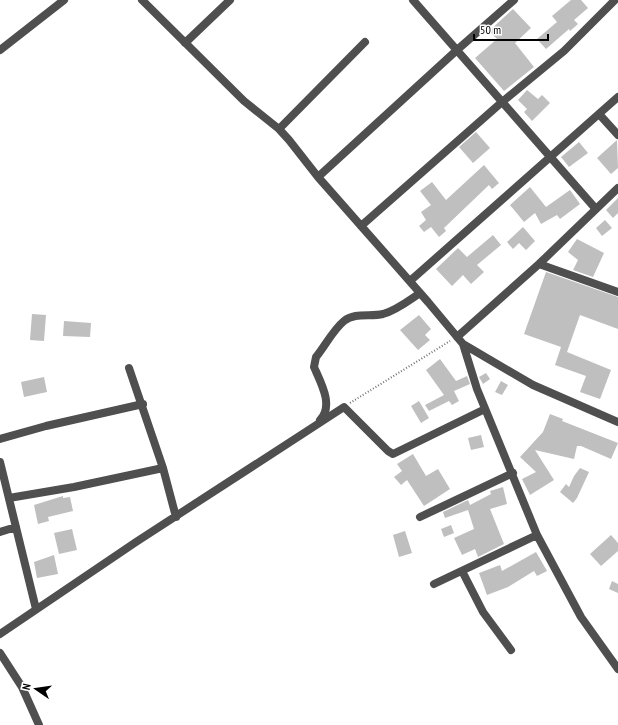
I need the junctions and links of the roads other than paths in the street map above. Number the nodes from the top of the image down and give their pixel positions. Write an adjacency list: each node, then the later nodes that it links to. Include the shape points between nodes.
1 (64, 0): 9 (street)
2 (142, 0): 8 (street)
3 (230, 0): 8 (street)
4 (413, 0): 10 (street)
5 (514, 0): 10 (street)
6 (615, 0): 12 (street, via 564,51)
7 (365, 42): 14 (street)
8 (185, 43): 14 (street, via 244,101)
9 (0, 50)
10 (457, 50): 12 (street); 17 (street)
11 (618, 97): 13 (street)
12 (502, 102): 16 (street); 20 (street)
13 (599, 114): 15 (street); 16 (street)
14 (279, 129): 17 (street)
15 (618, 135)
16 (550, 156): 19 (street); 22 (street)
17 (318, 177): 20 (street)
18 (618, 188): 19 (street)
19 (595, 208): 21 (street)
20 (361, 226): 22 (street)
21 (539, 264): 23 (street); 25 (street)
22 (410, 282): 24 (street)
23 (618, 292)
24 (420, 293): 25 (street); 31 (street, via 394,310 381,314 352,316 344,320 314,362 326,399 326,407 323,417)
25 (457, 336): 26 (street)
26 (462, 344): 29 (street); 30 (street, via 533,386)
27 (129, 368): 28 (street)
28 (143, 404): 32 (street); 34 (street)
29 (485, 409): 31 (street, via 393,454 344,407); 35 (street)
30 (618, 422)
31 (312, 427): 37 (street)
32 (0, 439)
33 (0, 462): 36 (street)
34 (163, 468): 36 (street); 37 (street)
35 (513, 473): 38 (street); 41 (street)
36 (9, 498): 39 (street)
37 (176, 517): 44 (street)
38 (420, 517)
39 (16, 527): 40 (street); 44 (street)
40 (0, 532)
41 (537, 535): 42 (street); 48 (street, via 578,611)
42 (462, 571): 43 (street); 46 (street, via 483,612)
43 (434, 584)
44 (36, 609): 45 (street)
45 (0, 634)
46 (511, 650)
47 (0, 653): 49 (street, via 22,687)
48 (618, 668)
49 (39, 725)

